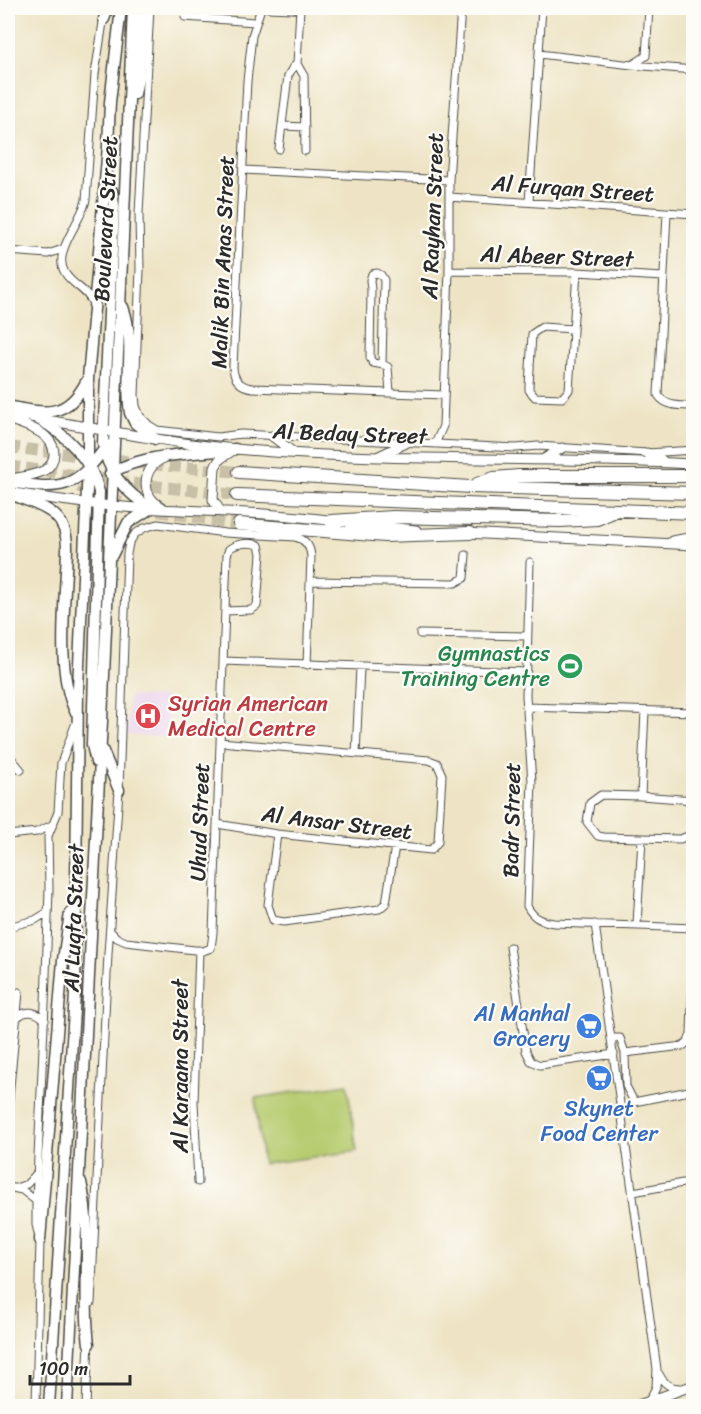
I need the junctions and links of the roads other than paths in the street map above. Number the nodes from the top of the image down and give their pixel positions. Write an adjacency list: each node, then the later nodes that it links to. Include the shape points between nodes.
1 (121, 8): 27 (main road, Boulevard Street)
2 (132, 8): 21 (main road, Boulevard Street)
3 (143, 8): 21 (main road, via 138,78)
4 (150, 8): 49 (street, Boulevard Street, via 139,213 135,394)
5 (261, 8): 15 (street, Malik Bin Anas Street)
6 (268, 8): 7 (street)
7 (299, 8): 17 (street)
8 (380, 8): 9 (street)
9 (400, 8)
10 (461, 8): 26 (street, Al Rayhan Street)
11 (542, 8): 16 (street)
12 (649, 8): 18 (street, via 646,56)
13 (105, 11): 32 (street, Boulevard Street, via 95,74 86,200)
14 (185, 17): 15 (street)
15 (255, 22): 25 (street, Malik Bin Anas Street, via 248,58)
16 (539, 54): 18 (street); 29 (street)
17 (297, 64): 20 (street, via 288,76); 22 (street, via 304,76)
18 (632, 65): 19 (street)
19 (693, 70)
20 (283, 126): 22 (street); 23 (street)
21 (129, 127): 39 (main road, Boulevard Street)
22 (305, 127): 24 (street)
23 (279, 149)
24 (305, 151)
25 (243, 170): 26 (street); 44 (street, Malik Bin Anas Street, via 233,366 236,380 253,388)
26 (449, 180): 28 (street, Al Rayhan Street)
27 (105, 181): 40 (main road, Boulevard Street); 54 (main road, via 112,191 114,206)
28 (449, 197): 29 (street, Al Furqan Street); 36 (street, Al Rayhan Street)
29 (529, 202): 30 (street, Al Furqan Street)
30 (668, 213): 31 (street, Al Furqan Street); 38 (street)
31 (693, 214)
32 (63, 249): 34 (street); 35 (street, Boulevard Street)
33 (8, 251): 34 (street)
34 (48, 254): 35 (street)
35 (61, 260): 40 (street, Boulevard Street, via 64,273 86,292)
36 (449, 271): 37 (street, Al Abeer Street); 45 (street, Al Rayhan Street)
37 (577, 272): 38 (street, Al Abeer Street); 41 (street)
38 (663, 277): 47 (street, via 658,394 673,405)
39 (120, 301): 55 (main road, Boulevard Street); 57 (main road, via 129,332 130,413 135,423)
40 (93, 305): 43 (main road, Boulevard Street)
41 (573, 329): 41 (street, via 568,393 558,398 535,396 529,386 532,334 542,327)
42 (382, 364): 42 (street, via 373,363 370,358 370,280 377,273 384,280); 44 (street, via 389,370)
43 (88, 379): 46 (main road, via 76,397 52,413); 53 (main road, Boulevard Street)
44 (390, 392): 45 (street, Malik Bin Anas Street)
45 (444, 395): 52 (street, Al Rayhan Street)
46 (8, 406)
47 (693, 406)
48 (8, 413): 51 (main road, Al Beday Street)
49 (141, 416): 56 (street, Al Beday Street, via 152,428 166,432 220,438 238,434)
50 (8, 419): 76 (main road, via 43,435 54,452 50,466 44,470)
51 (39, 419): 53 (main road, Al Beday Street); 72 (main road, via 69,441)
52 (443, 426): 59 (street, Al Rayhan Street); 60 (street, Al Rayhan Street)
53 (88, 427): 54 (main road, Al Beday Street); 72 (main road, Al Luqta Street)
54 (103, 429): 55 (main road, Al Beday Street); 62 (main road)
55 (115, 431): 57 (main road, Al Beday Street); 62 (main road); 73 (main road, Al Luqta Street)
56 (272, 436): 58 (street, Al Beday Street); 65 (main road)
57 (155, 439): 63 (main road, Al Beday Street)
58 (406, 443): 59 (street, Al Beday Street); 68 (main road)
59 (435, 444): 60 (street, Al Beday Street)
60 (452, 445): 61 (street, Al Beday Street)
61 (562, 448): 66 (street, Al Beday Street); 69 (main road)
62 (104, 449): 72 (main road); 73 (main road)
63 (235, 449): 65 (main road, Al Beday Street); 67 (main road); 87 (main road, via 215,467 213,497)
64 (693, 450): 66 (street, Al Beday Street)
65 (294, 453): 68 (main road, Al Beday Street)
66 (647, 453): 70 (main road)
67 (169, 457): 73 (main road, via 141,461); 85 (main road, via 152,465 145,482 151,499)
68 (374, 458): 69 (main road, Al Beday Street)
69 (542, 460): 70 (main road, Al Beday Street)
70 (666, 462): 71 (main road, Al Beday Street)
71 (693, 464)
72 (88, 467): 76 (main road, via 66,485 43,487); 77 (main road); 82 (main road, Al Luqta Street)
73 (113, 472): 77 (main road); 83 (main road, Al Luqta Street); 84 (main road, via 130,493)
74 (239, 472): 78 (highway, Al Beday Street)
75 (693, 476): 78 (highway, via 518,476 494,478)
76 (8, 481)
77 (98, 485): 82 (main road); 83 (main road)
78 (470, 487): 80 (highway, Al Beday Street)
79 (8, 492): 82 (main road); 109 (main road, via 53,513 66,530 63,662 66,685)
80 (693, 493)
81 (237, 495): 86 (highway)
82 (86, 503): 83 (main road); 109 (main road, Al Luqta Street)
83 (106, 505): 84 (main road); 97 (main road, Al Luqta Street); 115 (main road, via 92,745)
84 (151, 508): 85 (main road); 97 (main road, via 128,523)
85 (167, 509): 87 (main road)
86 (614, 511): 88 (highway); 89 (highway, via 597,519 560,521 393,517)
87 (221, 512): 89 (main road)
88 (693, 513)
89 (331, 521): 91 (main road)
90 (239, 524): 91 (highway, via 385,536)
91 (471, 533): 93 (main road)
92 (693, 537): 93 (main road)
93 (667, 542): 94 (main road)
94 (693, 545)
95 (466, 555): 98 (street, via 464,578 455,583)
96 (530, 562): 101 (street, Badr Street)
97 (108, 567): 111 (main road, Al Luqta Street)
98 (310, 581): 103 (street); 116 (street, Al Luqta Street, via 311,556 307,543 299,538 158,524 138,532 129,543 127,554)
99 (225, 611): 99 (street, Uhud Street, via 229,549 242,544 259,545 257,606 251,610); 102 (street, Uhud Street)
100 (420, 634): 101 (street)
101 (527, 636): 105 (street, Badr Street)
102 (223, 661): 103 (street); 110 (street, Uhud Street)
103 (307, 665): 104 (street)
104 (360, 667): 105 (street); 113 (street)
105 (526, 672): 106 (street, Badr Street)
106 (526, 706): 107 (street); 131 (street, Badr Street, via 532,770 527,906 541,921)
107 (645, 711): 108 (street); 117 (street)
108 (693, 712)
109 (78, 717): 119 (street, Al Luqta Street, via 61,763); 128 (main road, Al Luqta Street)
110 (220, 742): 113 (street, Al Ansar Street); 120 (street, Uhud Street)
111 (101, 746): 115 (main road, Al Luqta Street); 116 (main road)
112 (8, 754): 114 (street)
113 (356, 754): 127 (street, Al Ansar Street, via 429,760 440,767 437,846 428,851)
114 (21, 770)
115 (99, 774): 155 (main road, Al Luqta Street)
116 (119, 790): 136 (street, Al Luqta Street)
117 (641, 796): 118 (street); 125 (street, via 601,795 590,803 587,822 598,836)
118 (693, 800)
119 (54, 823): 122 (street); 126 (street, Al Luqta Street)
120 (218, 824): 123 (street, Al Ansar Street); 140 (street, Uhud Street, via 212,943 208,950)
121 (693, 830): 125 (street, via 680,839)
122 (31, 833): 124 (street); 126 (street, via 43,838)
123 (277, 834): 127 (street, Al Ansar Street); 127 (street, via 268,905 273,920 284,922 379,909 386,903)
124 (8, 836)
125 (642, 839): 132 (street)
126 (48, 846): 129 (street, Al Luqta Street)
127 (395, 846)
128 (75, 889): 153 (main road, via 64,947); 168 (main road, Al Luqta Street, via 73,1029)
129 (48, 912): 130 (street); 134 (street, Al Luqta Street)
130 (31, 921): 133 (street); 134 (street)
131 (596, 924): 132 (street, Badr Street); 148 (street)
132 (637, 924): 135 (street, Badr Street)
133 (8, 927)
134 (48, 928): 143 (street, Al Luqta Street)
135 (693, 928)
136 (110, 931): 137 (street); 141 (street, Al Luqta Street)
137 (126, 942): 140 (street); 141 (street)
138 (693, 945): 149 (street, via 688,1042 683,1046)
139 (510, 947): 150 (street, via 526,1051 531,1060 540,1065)
140 (199, 950): 157 (street, Al Karaana Street, via 195,1102)
141 (108, 954): 163 (street, Al Luqta Street)
142 (19, 992): 144 (street)
143 (45, 1004): 145 (street); 147 (street, Al Luqta Street)
144 (18, 1005): 145 (street); 146 (street)
145 (31, 1011): 146 (street); 147 (street)
146 (17, 1018): 152 (street)
147 (45, 1020): 154 (street, Al Luqta Street)
148 (611, 1038): 149 (street, via 620,1038); 150 (street)
149 (626, 1053): 151 (street, via 626,1086 634,1102)
150 (614, 1054): 159 (street)
151 (693, 1090)
152 (8, 1108)
153 (48, 1143): 154 (main road); 162 (main road)
154 (38, 1170): 158 (street, via 27,1184); 160 (street, Al Luqta Street)
155 (78, 1171): 163 (main road, via 86,1208); 169 (main road, Al Luqta Street)
156 (692, 1181): 159 (street); 161 (street)
157 (198, 1182)
158 (12, 1187): 160 (street)
159 (633, 1192): 164 (street)
160 (36, 1201): 162 (street, Al Luqta Street)
161 (693, 1203)
162 (40, 1240): 167 (street, Al Luqta Street)
163 (88, 1344): 170 (street, Al Luqta Street)
164 (657, 1369): 165 (street, via 664,1382 677,1389); 166 (street, via 656,1387)
165 (689, 1387): 166 (main road)
166 (648, 1402): 171 (main road)
167 (36, 1407)
168 (49, 1407)
169 (66, 1407)
170 (86, 1407)
171 (636, 1407)

